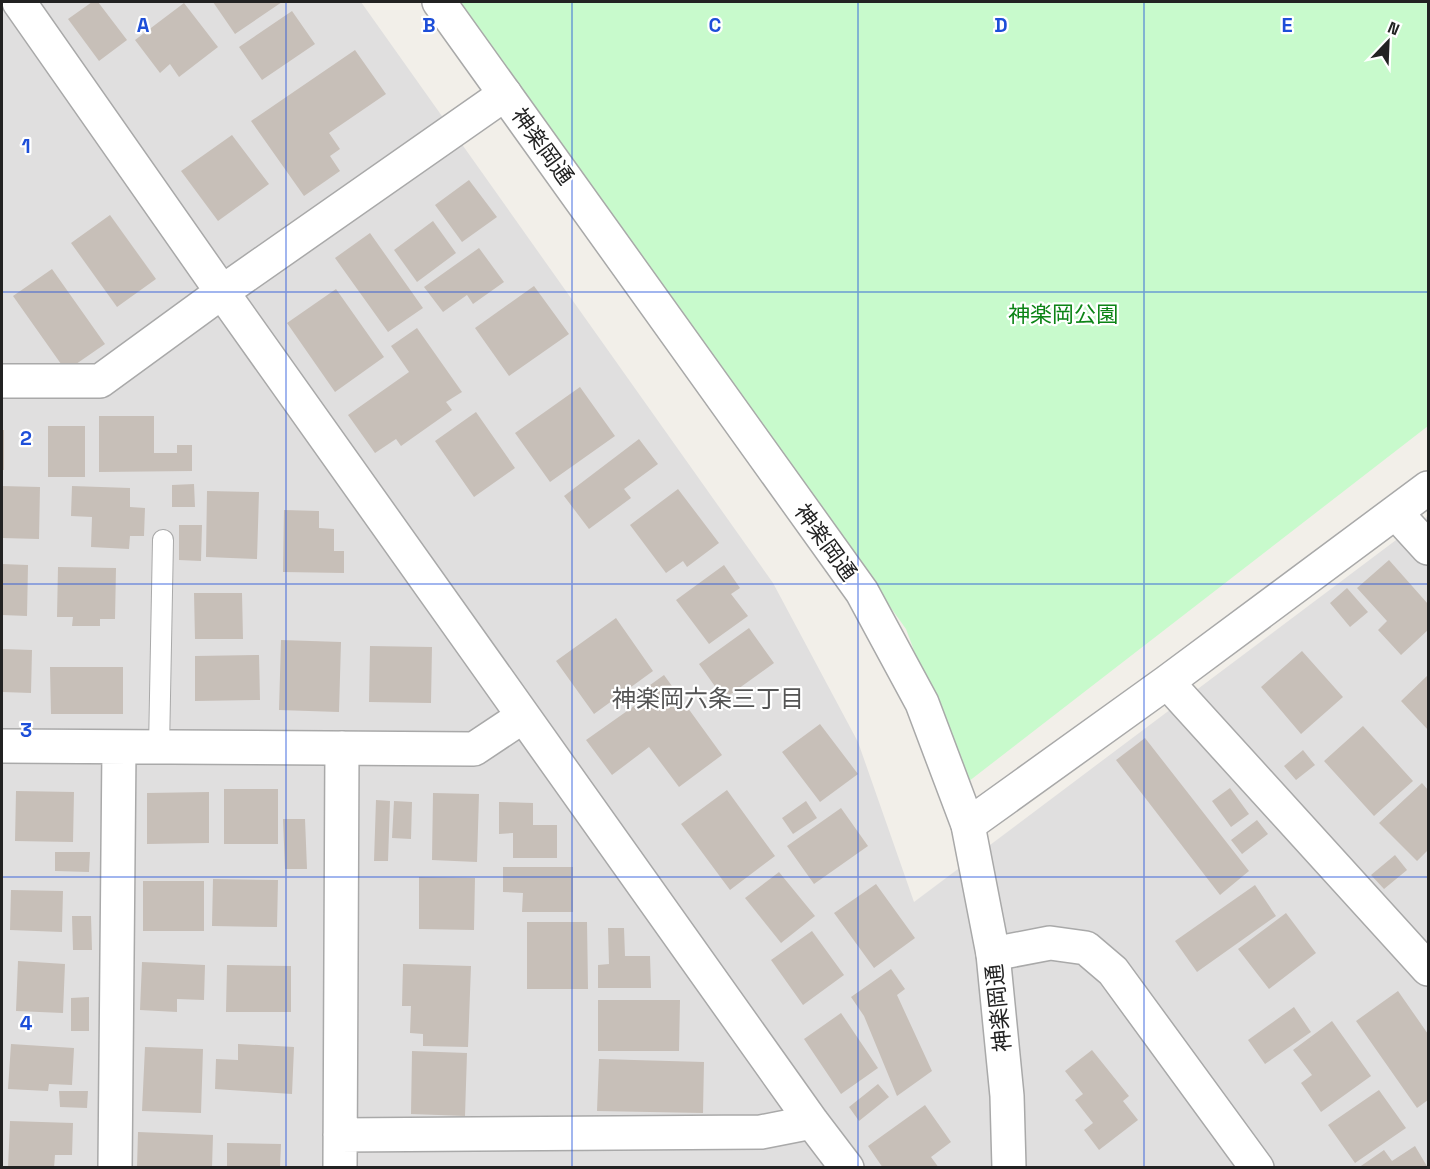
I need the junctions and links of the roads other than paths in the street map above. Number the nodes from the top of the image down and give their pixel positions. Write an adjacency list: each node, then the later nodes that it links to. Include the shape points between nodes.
1 (19, 2): 4 (street)
2 (439, 2): 3 (street, 神楽岡通)
3 (505, 94): 4 (street); 16 (street, 神楽岡通, via 862,592 922,703)
4 (222, 292): 5 (street, via 100,381); 11 (street)
5 (2, 381)
6 (1428, 488): 7 (street)
7 (1396, 513): 9 (street); 10 (street)
8 (164, 540): 14 (lane)
9 (1428, 548)
10 (1167, 682): 16 (street); 18 (street)
11 (522, 717): 15 (street, via 474,749); 19 (street)
12 (2, 746): 13 (street)
13 (119, 748): 14 (street); 21 (street)
14 (159, 748): 15 (street)
15 (342, 748): 20 (street)
16 (968, 825): 17 (street, 神楽岡通)
17 (993, 954): 24 (street, 神楽岡通, via 1007,1096); 25 (street, via 1050,943 1086,948 1113,971)
18 (1428, 969)
19 (812, 1122): 20 (street, via 761,1132); 23 (street)
20 (340, 1135): 22 (street)
21 (116, 1167)
22 (340, 1167)
23 (847, 1167)
24 (1008, 1167)
25 (1257, 1167)

